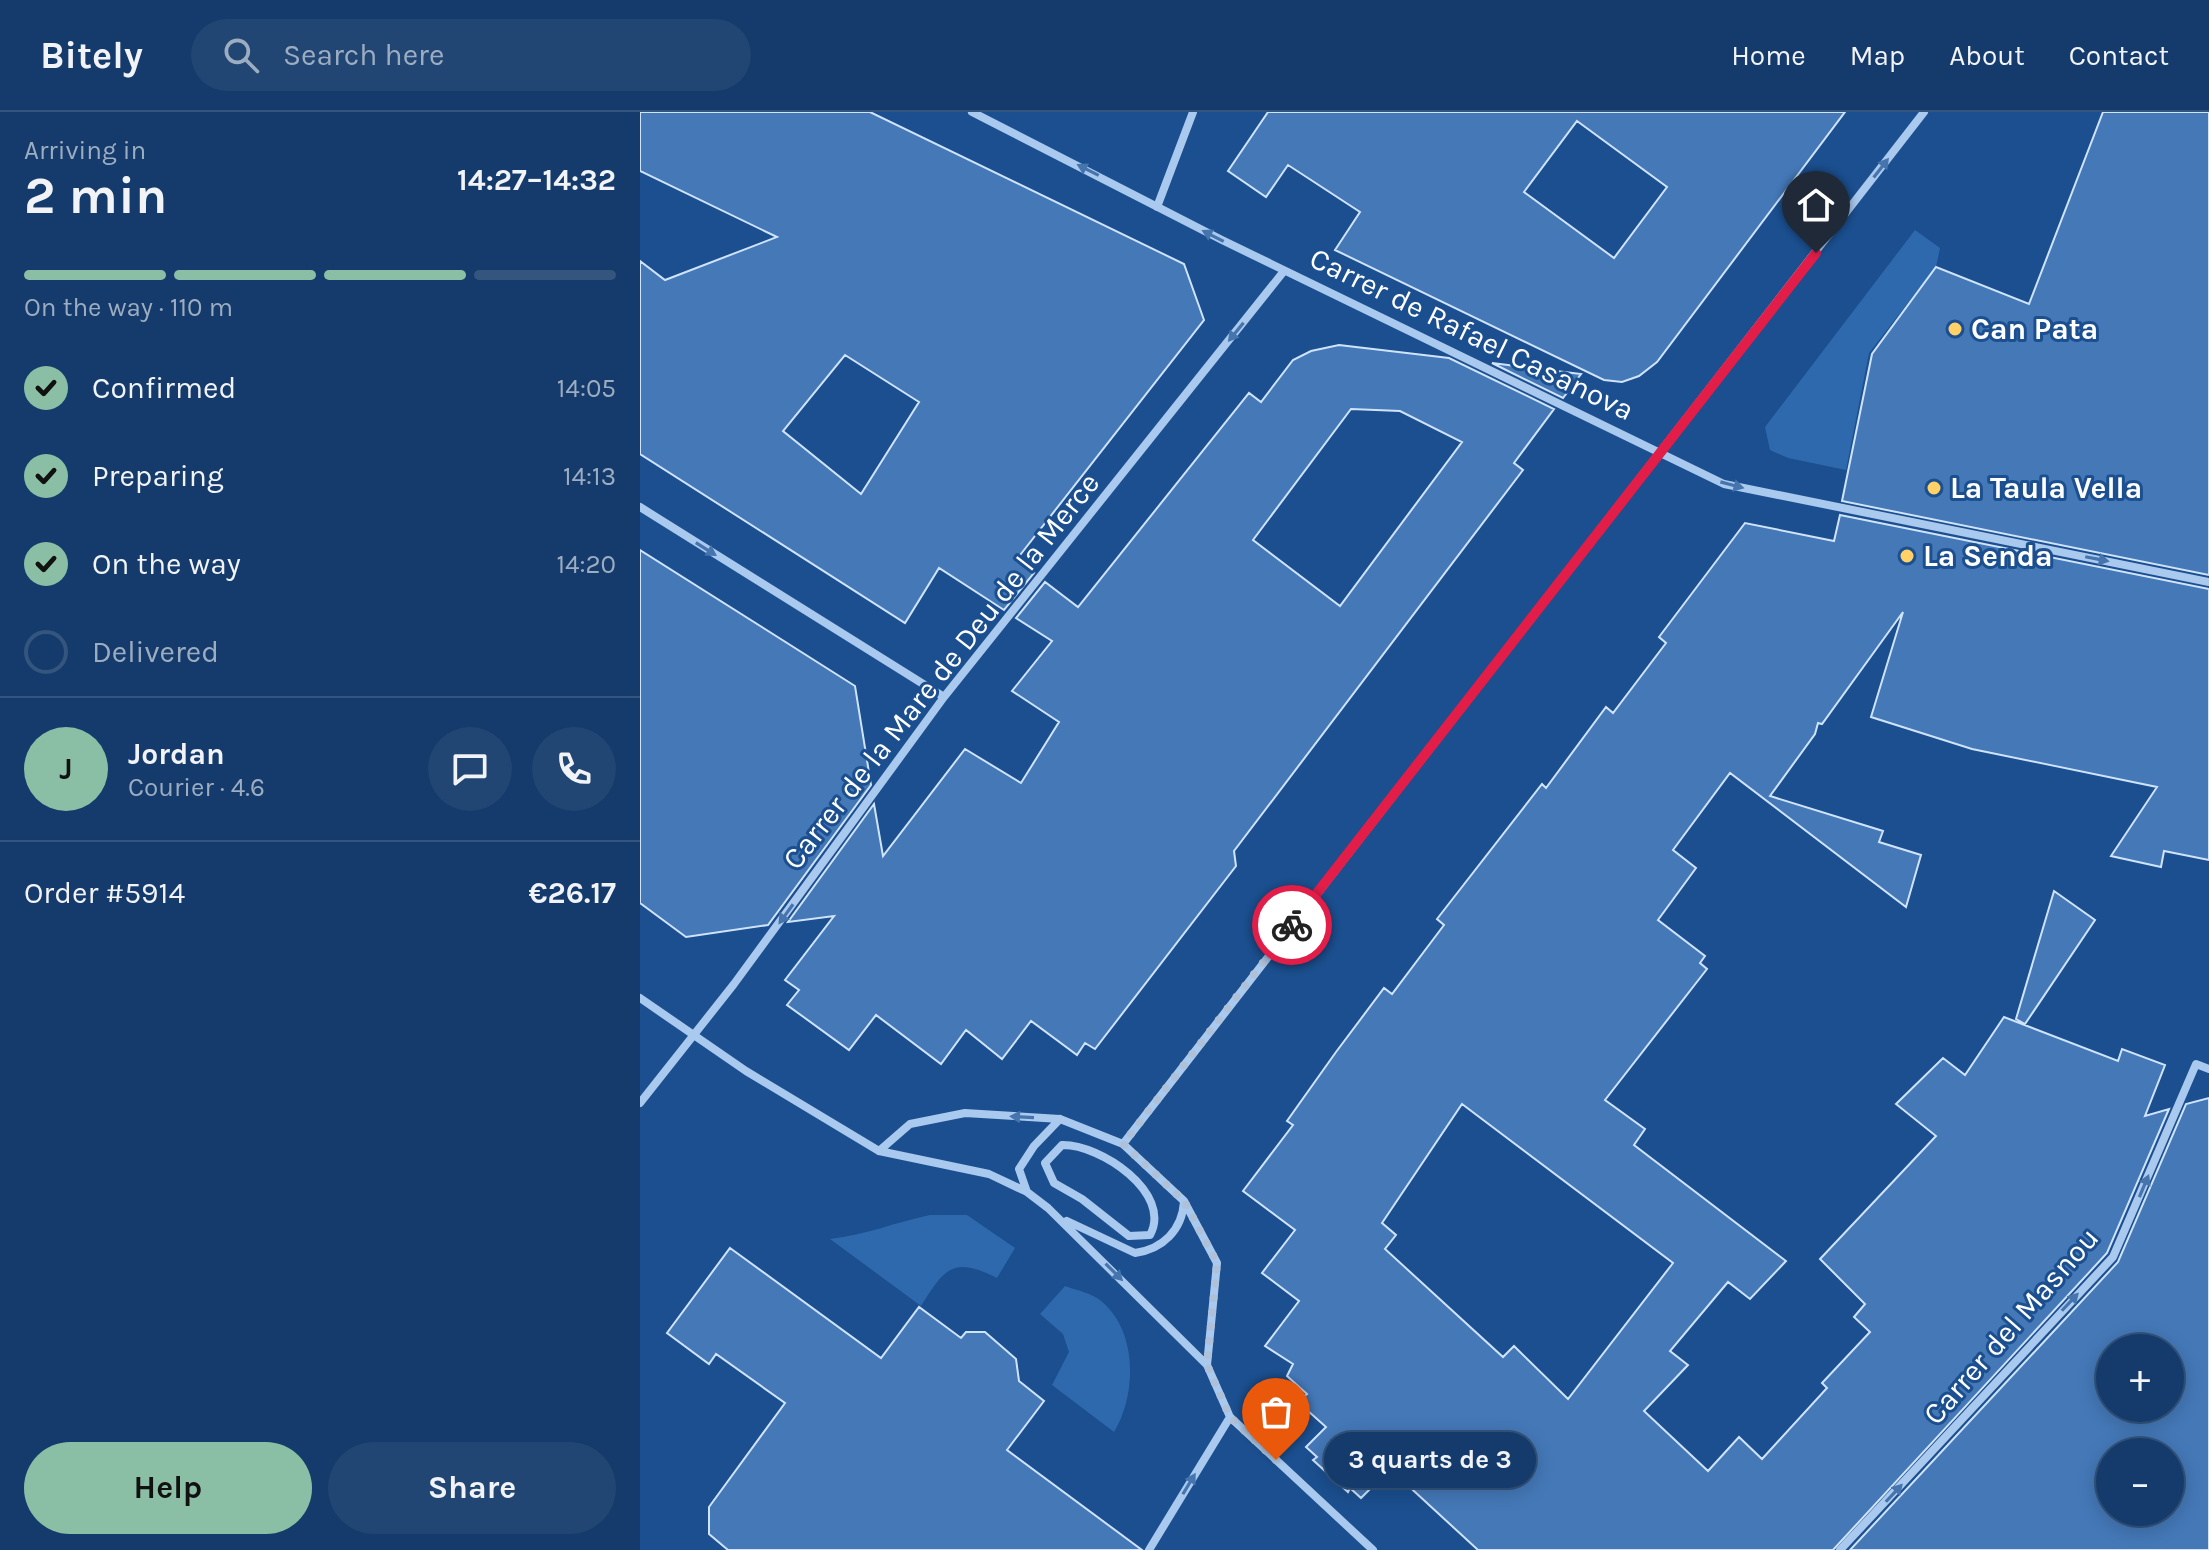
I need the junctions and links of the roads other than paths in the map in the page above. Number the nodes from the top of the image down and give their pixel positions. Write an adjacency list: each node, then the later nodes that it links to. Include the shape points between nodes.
1 (972, 112): 4 (street, Carrer de Rafael Casanova, one-way to 1)
2 (1193, 112): 4 (street)
3 (1924, 112): 6 (street, one-way to 3)
4 (1157, 207): 5 (street, Carrer de Rafael Casanova, one-way to 4)
5 (1284, 271): 6 (street, Carrer de Rafael Casanova); 9 (street, Carrer de la Mare de Deu de la Merce, one-way to 9)
6 (1662, 451): 8 (street, Carrer de Rafael Casanova, one-way to 8, via 1724,484); 15 (street)
7 (640, 507): 9 (street, one-way to 9)
8 (2209, 582)
9 (944, 697): 11 (street, Carrer de la Mare de Deu de la Merce, one-way to 11)
10 (640, 998): 11 (street)
11 (695, 1034): 13 (street, Carrer de la Mare de Deu de la Merce); 16 (street)
12 (2209, 1069): 25 (street, Carrer del Masnou, one-way to 12, via 2113,1257 2196,1064)
13 (640, 1103)
14 (1060, 1119): 15 (street); 16 (street, one-way to 16, via 965,1113 910,1124); 17 (street, via 1019,1169)
15 (1123, 1144): 18 (street)
16 (879, 1151): 17 (street, via 989,1174)
17 (1027, 1192): 19 (street)
18 (1184, 1201): 19 (street, via 1183,1216 1159,1247 1135,1253); 21 (street, via 1217,1263)
19 (1059, 1217): 21 (street, one-way to 21)
20 (1150, 1235): 20 (street, via 1129,1236 1054,1183 1045,1163 1051,1152 1076,1145 1115,1164 1155,1208 1157,1221)
21 (1207, 1365): 22 (street)
22 (1230, 1417): 23 (street, one-way to 22); 24 (street)
23 (1149, 1550)
24 (1373, 1550)
25 (1840, 1550)

